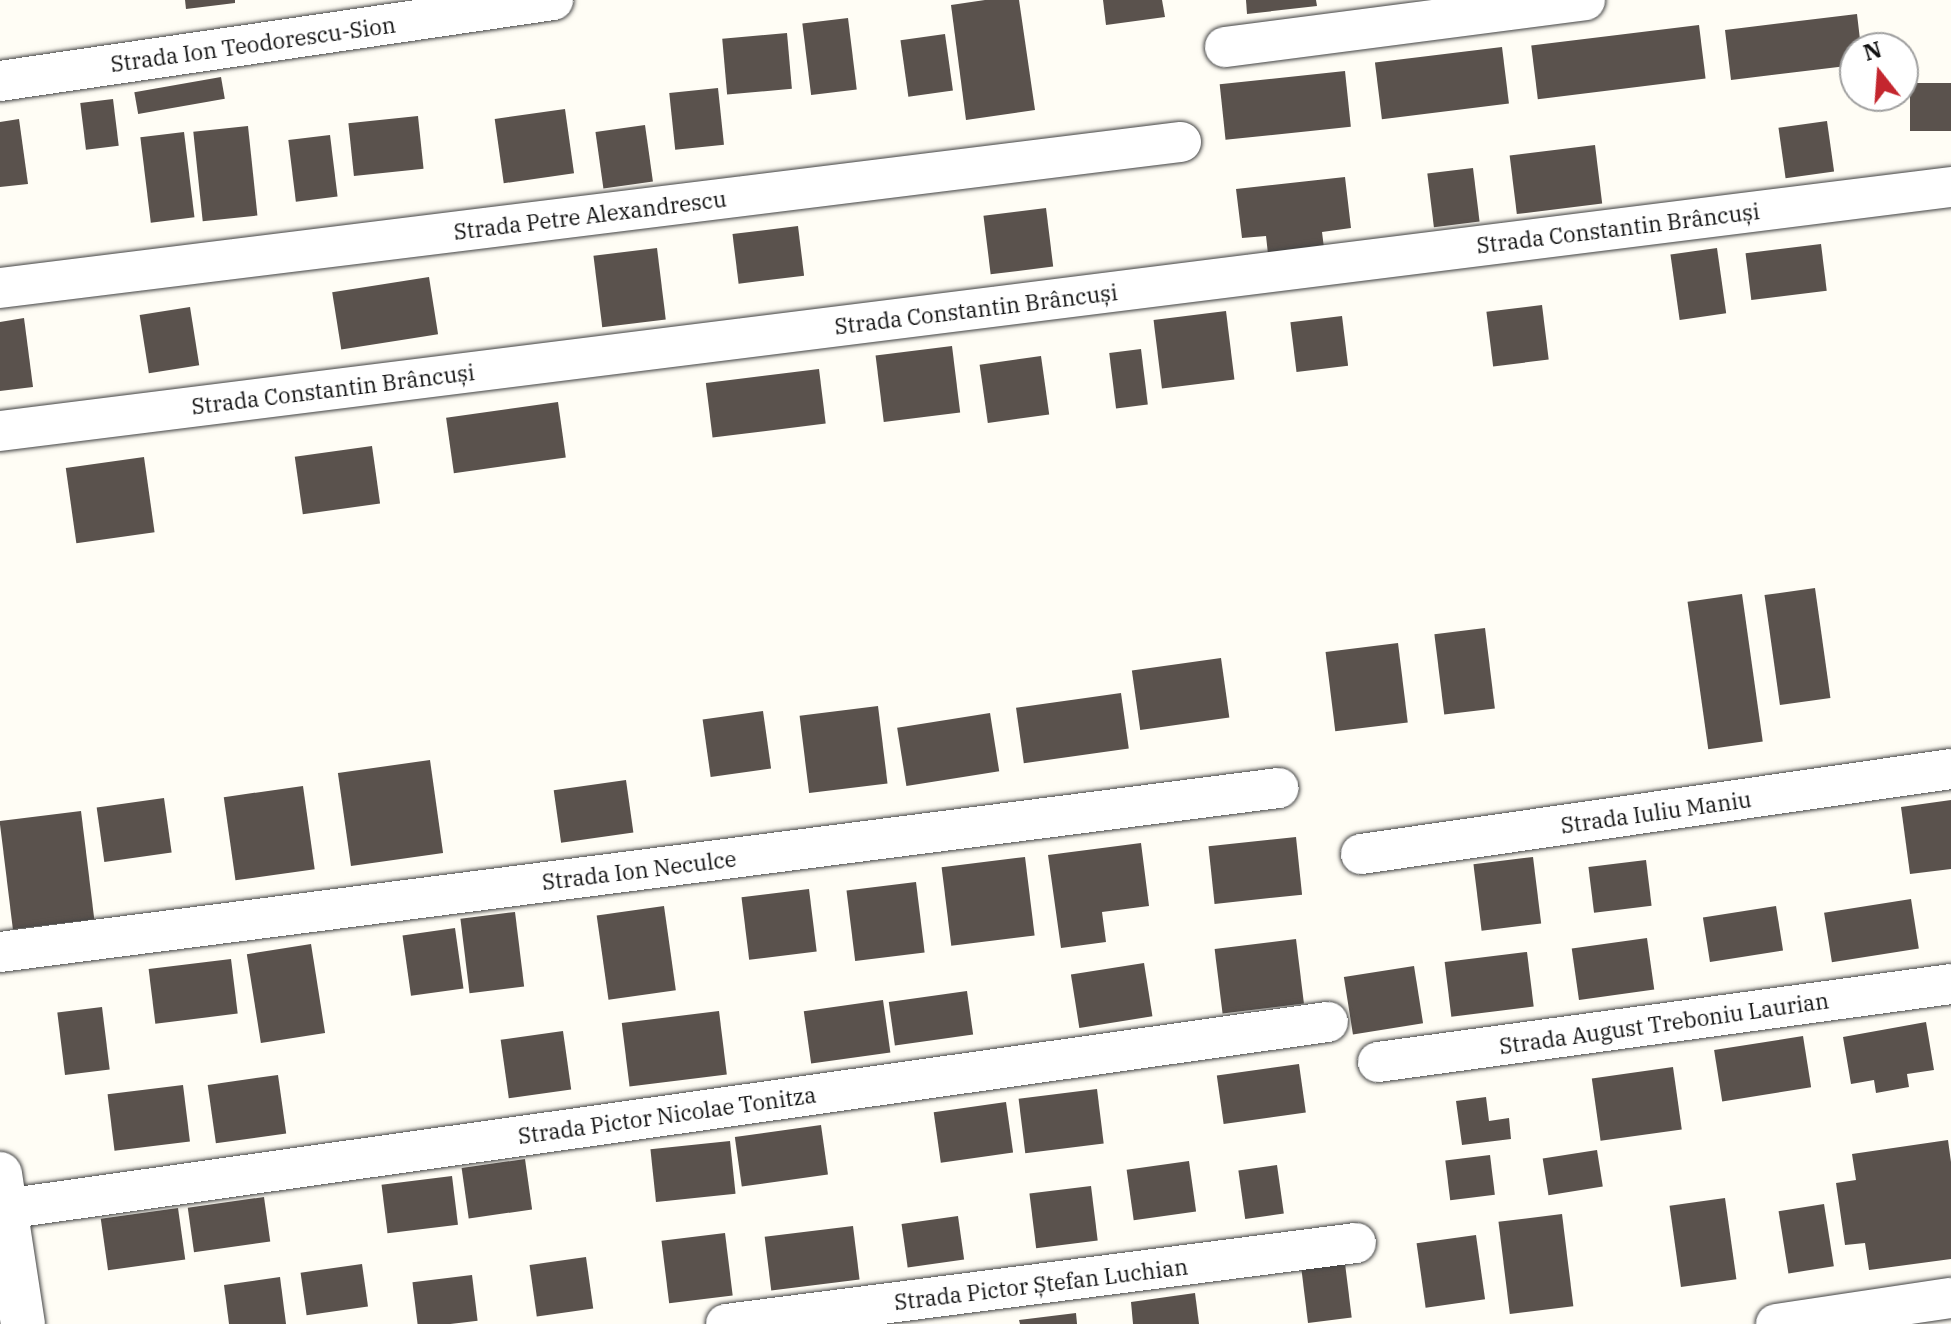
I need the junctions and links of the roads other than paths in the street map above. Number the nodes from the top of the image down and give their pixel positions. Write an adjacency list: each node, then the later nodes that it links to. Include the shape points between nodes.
1 (553, 0): 4 (street, Strada Ion Teodorescu-Sion)
2 (1585, 0): 3 (street)
3 (1225, 47)
4 (0, 81)
5 (1181, 142): 7 (street, Strada Petre Alexandrescu)
6 (1951, 187): 8 (street, Strada Constantin Brâncuși)
7 (0, 288)
8 (0, 431)
9 (1951, 769): 11 (street, Strada Iuliu Maniu)
10 (1279, 788): 12 (street, Strada Ion Neculce)
11 (1361, 854)
12 (0, 952)
13 (1951, 984): 15 (street, Strada August Treboniu Laurian)
14 (1328, 1022): 16 (street, Strada Pictor Nicolae Tonitza)
15 (1378, 1062)
16 (4, 1219): 19 (street)
17 (1356, 1243): 20 (street, Strada Pictor Ștefan Luchian)
18 (1951, 1298): 21 (street)
19 (23, 1324)
20 (726, 1324)
21 (1776, 1324)

